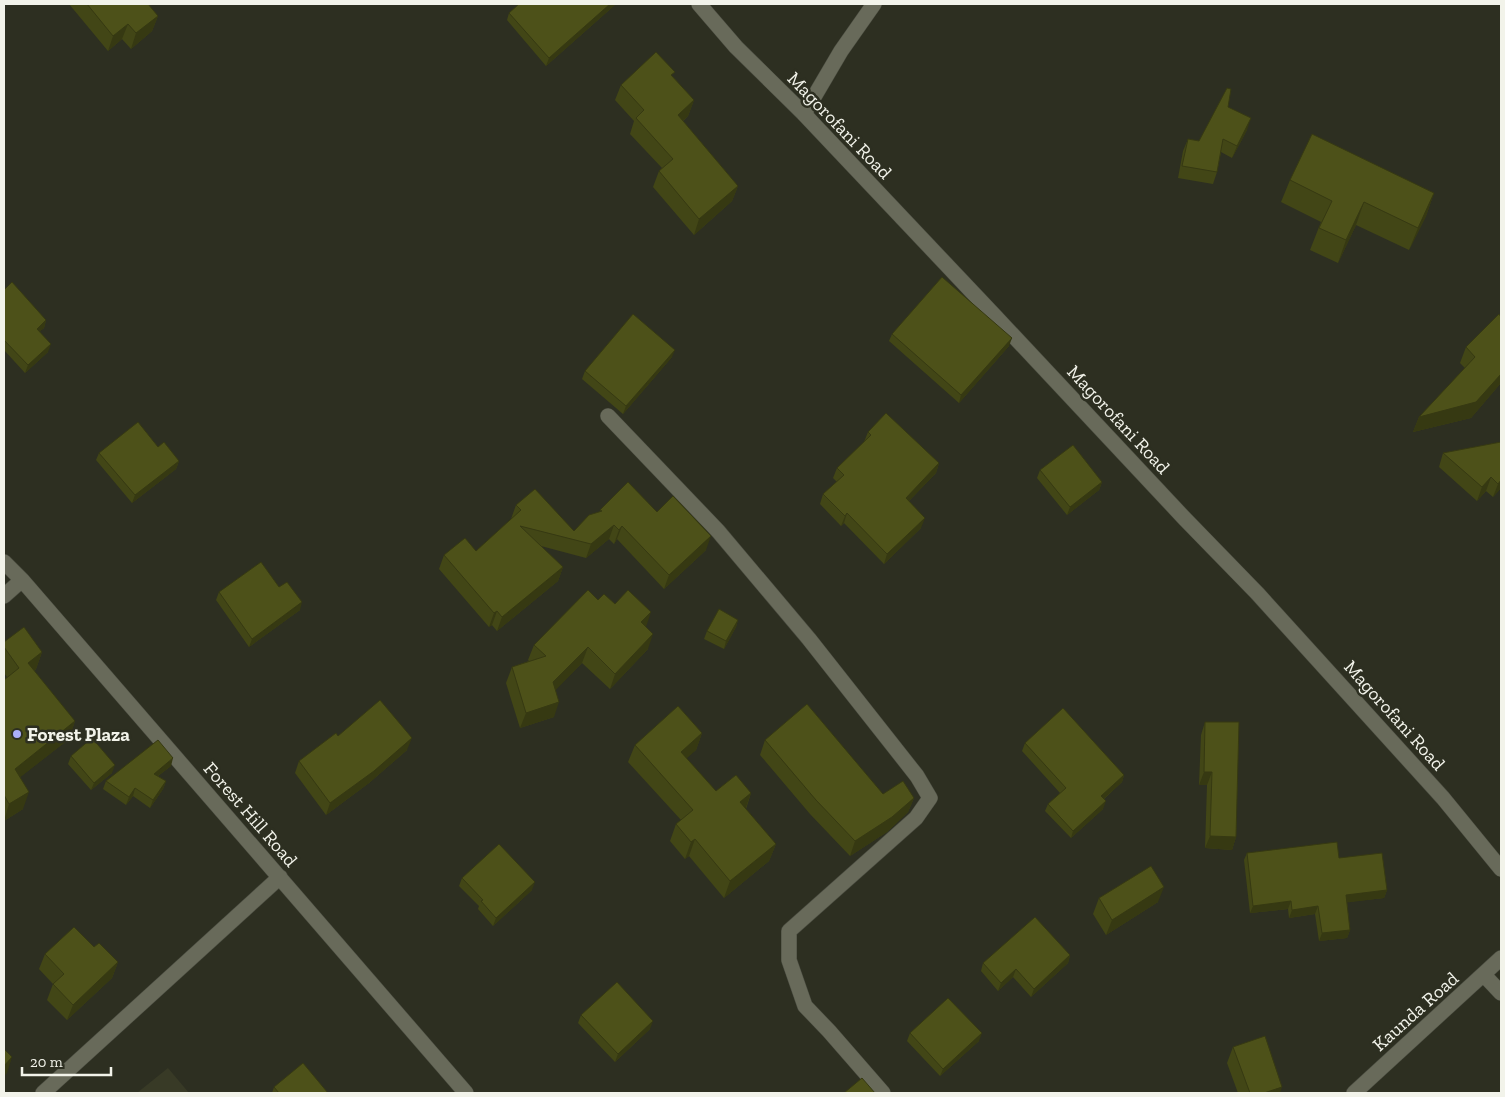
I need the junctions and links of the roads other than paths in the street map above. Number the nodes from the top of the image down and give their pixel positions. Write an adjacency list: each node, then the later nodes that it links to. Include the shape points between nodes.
1 (699, 4): 3 (street, Magorofani Road, via 736,47)
2 (874, 4): 3 (street, via 841,51)
3 (804, 114): 8 (street, Magorofani Road, via 1257,593 1436,791)
4 (608, 416): 15 (street, via 718,531 918,776 930,798 916,818 789,931 789,960 805,1006)
5 (4, 562): 6 (street, Forest Hill Road)
6 (22, 580): 7 (street); 9 (street, Forest Hill Road)
7 (4, 596)
8 (1501, 869)
9 (280, 877): 13 (street); 14 (street, Forest Hill Road)
10 (1501, 958): 11 (street, Kaunda Road)
11 (1484, 975): 12 (street); 16 (street, Kaunda Road)
12 (1501, 993)
13 (43, 1093)
14 (466, 1093)
15 (883, 1093)
16 (1354, 1093)

